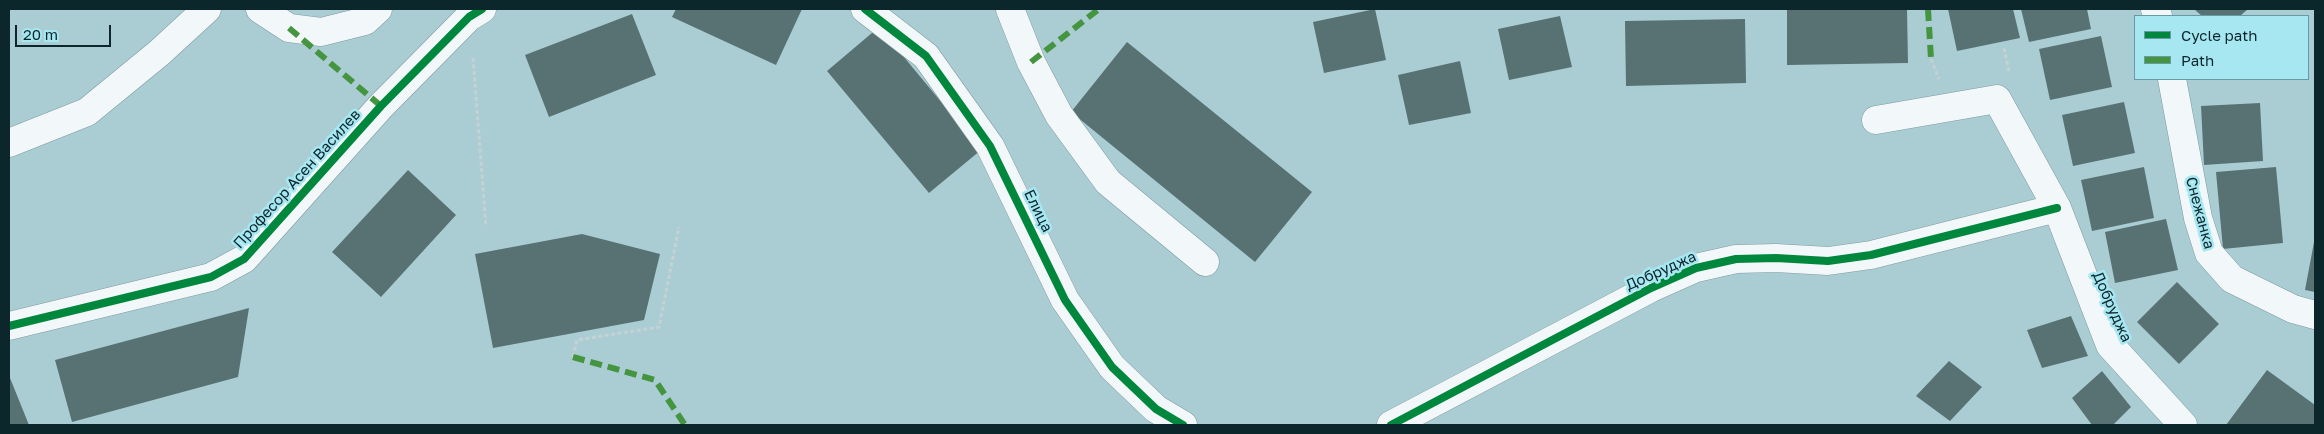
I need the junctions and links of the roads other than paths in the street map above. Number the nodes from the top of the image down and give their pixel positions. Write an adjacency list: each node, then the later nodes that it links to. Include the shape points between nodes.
1 (207, 9): 9 (street, via 87,112)
2 (260, 9): 3 (street, via 289,28 321,32 364,21)
3 (378, 9)
4 (865, 9): 14 (street, Елица, via 926,56 990,146 1065,300 1112,367 1156,409)
5 (1010, 9): 11 (street, via 1031,62 1059,114 1108,182)
6 (475, 13): 13 (street, Професор Асен Василев, via 381,106 244,259 211,277)
7 (2172, 80): 12 (street, Снежанка, via 2198,218 2209,253 2232,279 2293,309)
8 (1876, 120): 10 (street, Добруджа, via 1997,99)
9 (9, 143)
10 (2056, 208): 15 (street, Добруджа, via 1871,255 1828,261 1736,259 1696,268); 16 (street, Добруджа, via 2110,346)
11 (1205, 262)
12 (2315, 315)
13 (9, 326)
14 (1183, 425)
15 (1391, 425)
16 (2183, 425)

